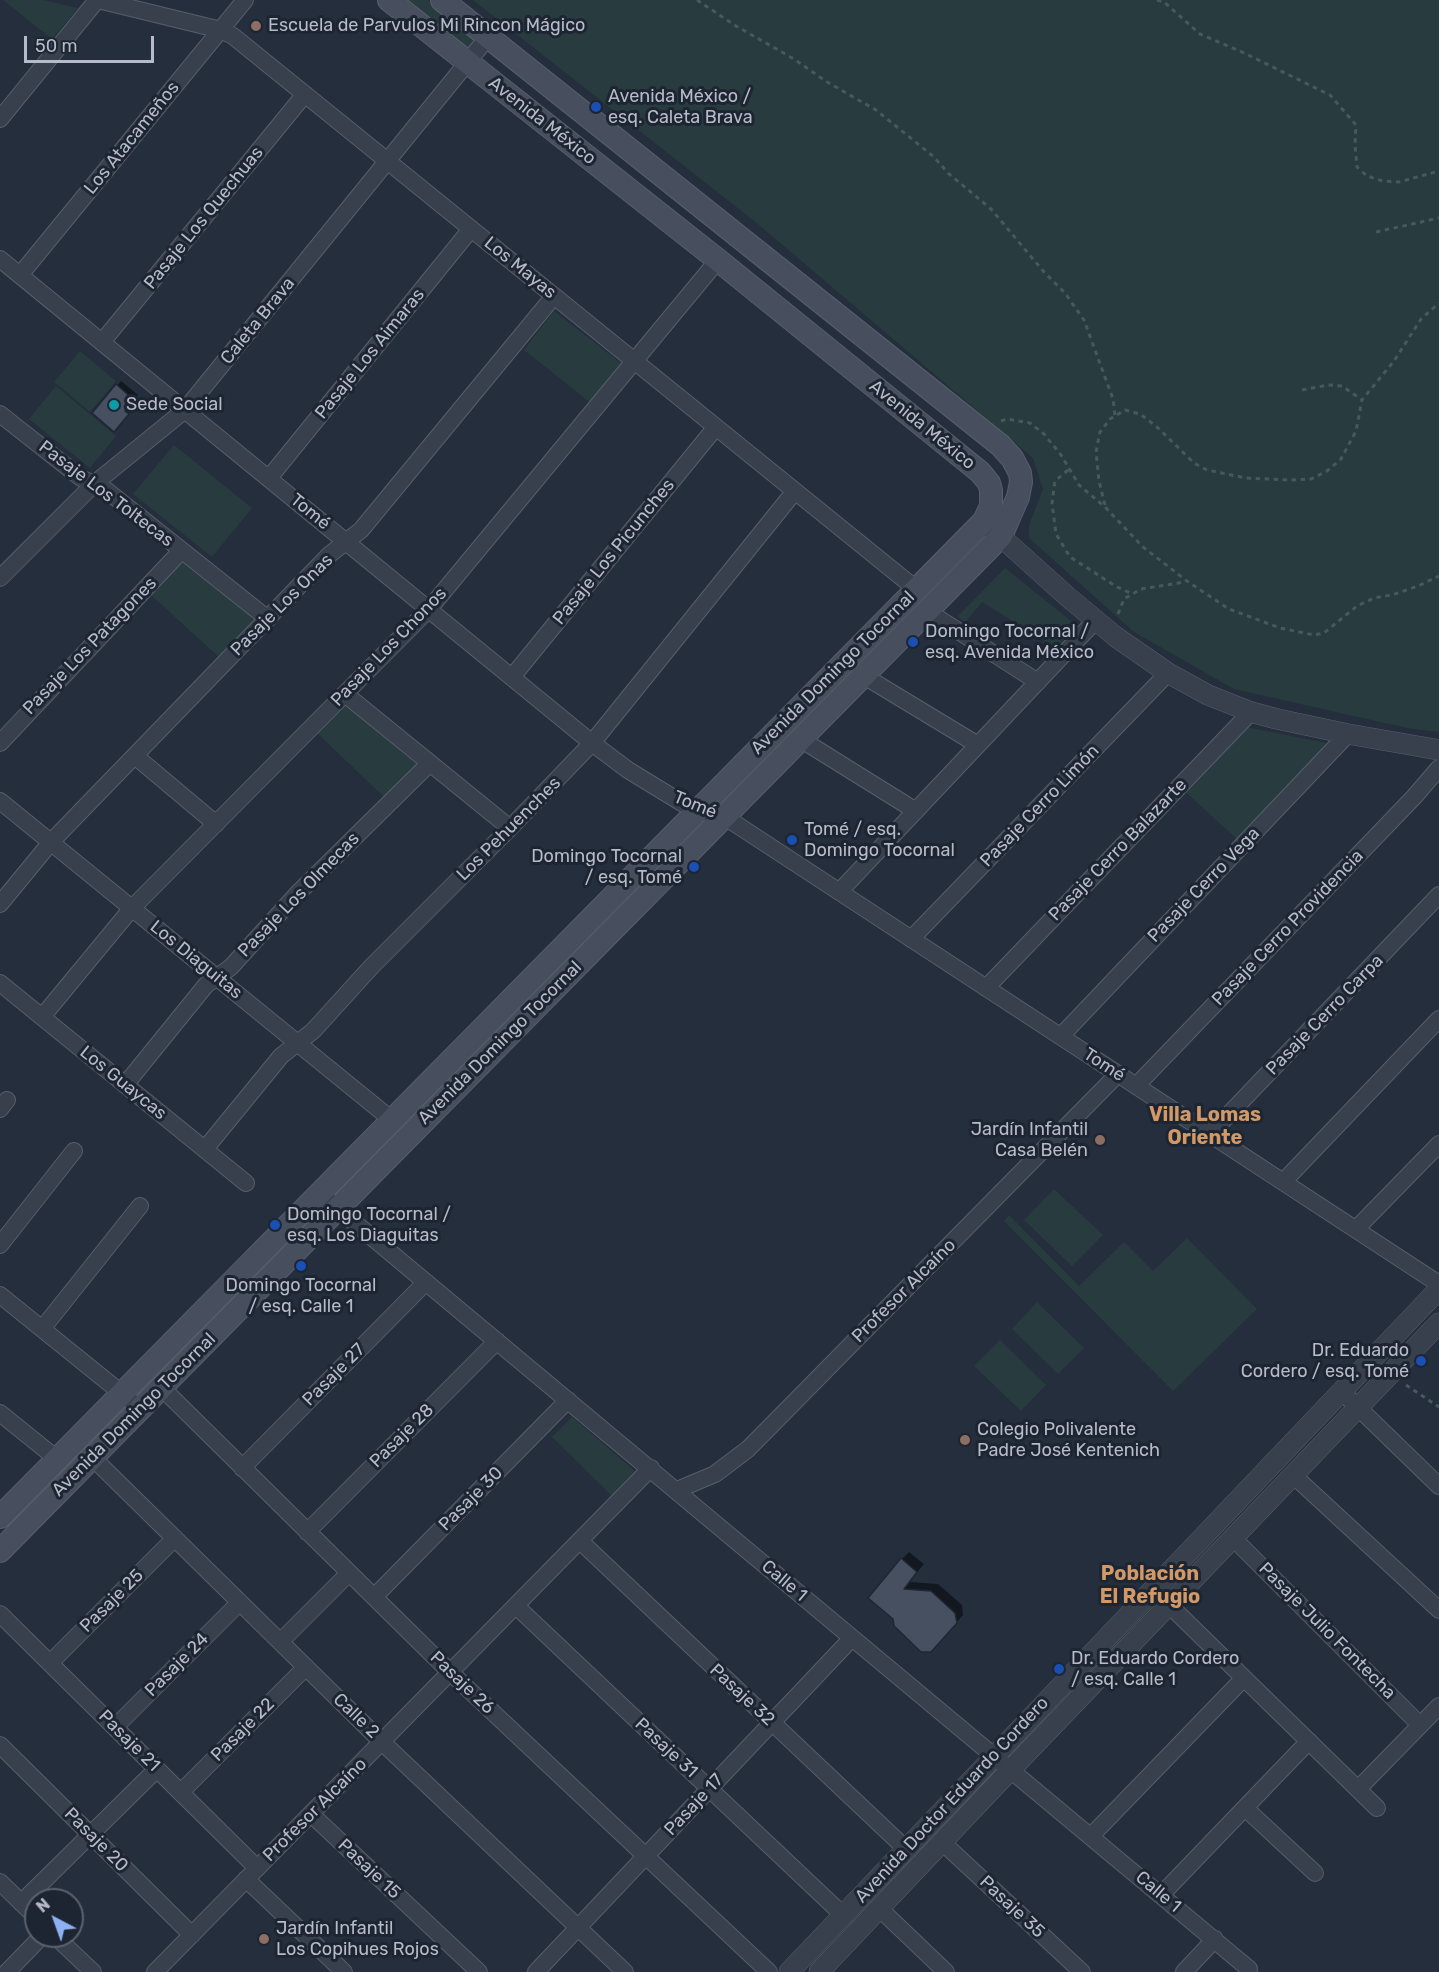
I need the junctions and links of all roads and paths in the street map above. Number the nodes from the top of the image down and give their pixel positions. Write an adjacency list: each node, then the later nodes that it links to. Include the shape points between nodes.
1 (98, 0): 7 (street, Los Mayas); 11 (street)
2 (245, 0): 7 (street, Los Atacameños)
3 (389, 0): 9 (main road, Avenida México)
4 (442, 0): 8 (main road, Avenida México)
5 (697, 0): 28 (path, via 876,110 991,208 1084,320 1113,399)
6 (1157, 0): 13 (path, via 1200,34 1330,95 1356,125 1357,167 1367,176 1399,182)
7 (221, 30): 10 (street, Los Mayas); 19 (street, Los Atacameños)
8 (488, 37): 9 (street, Caleta Brava); 30 (main road, Avenida México)
9 (467, 63): 12 (street, Caleta Brava); 18 (main road, Avenida México)
10 (305, 94): 12 (street, Los Mayas); 22 (street, Pasaje Los Quechuas)
11 (0, 119)
12 (387, 161): 15 (street, Los Mayas); 26 (street, Caleta Brava)
13 (1439, 171)
14 (1439, 218): 16 (path)
15 (471, 229): 20 (street, Los Mayas); 32 (street, Pasaje Los Aimaras)
16 (1376, 232)
17 (1, 260): 19 (street, Tomé)
18 (718, 260): 23 (street, Pasaje Los Chonos); 36 (main road, Avenida México, via 980,471 993,497)
19 (20, 275): 22 (street, Tomé)
20 (554, 296): 23 (street, Los Mayas); 38 (street, Pasaje Los Onas, via 361,530)
21 (1439, 303): 25 (path, via 1421,319)
22 (102, 342): 26 (street, Tomé)
23 (634, 361): 29 (street, Los Mayas); 45 (street, Pasaje Los Chonos)
24 (1302, 390): 25 (path, via 1342,386)
25 (1362, 400): 28 (path, via 1356,431 1341,459 1311,479 1246,478 1207,470 1140,414 1125,410)
26 (185, 410): 32 (street, Tomé); 33 (street, Caleta Brava)
27 (0, 414): 33 (street, Pasaje Los Toltecas)
28 (1115, 416): 35 (path, via 1100,432 1096,452)
29 (716, 427): 34 (street, Los Mayas); 52 (street, Pasaje Los Picunches)
30 (981, 430): 31 (path, via 1007,419 1030,423 1061,455); 37 (main road, Avenida México, via 1006,451 1020,473 1018,497)
31 (1068, 470): 35 (path); 44 (path, via 1054,481 1056,534 1070,557)
32 (269, 478): 38 (street, Tomé)
33 (94, 484): 39 (street, Pasaje Los Toltecas); 41 (street, Caleta Brava)
34 (795, 491): 43 (street, Los Mayas); 59 (street, Los Pehuenches)
35 (1105, 507): 42 (path, via 1143,546)
36 (984, 521): 37 (street); 43 (main road, Avenida Domingo Tocornal)
37 (1001, 537): 46 (main road, Avenida Domingo Tocornal); 48 (street)
38 (346, 542): 45 (street, Tomé); 47 (street, Pasaje Los Onas)
39 (181, 551): 47 (street, Pasaje Los Toltecas); 58 (street, Pasaje Los Patagones)
40 (1439, 576): 42 (path, via 1357,606 1324,633 1314,635 1280,628 1229,609)
41 (0, 578)
42 (1186, 581): 44 (path)
43 (916, 589): 66 (main road, Avenida Domingo Tocornal)
44 (1133, 594): 49 (path, via 1124,598 1117,612)
45 (429, 609): 52 (street, Tomé); 54 (street, Pasaje Los Chonos)
46 (927, 611): 51 (main road, Avenida Domingo Tocornal); 53 (street)
47 (268, 619): 62 (street, Pasaje Los Onas)
48 (1095, 621): 50 (street); 53 (street)
49 (1119, 621)
50 (1168, 673): 55 (street); 76 (street, Pasaje Cerro Limón)
51 (864, 676): 57 (main road, Avenida Domingo Tocornal); 60 (street)
52 (512, 677): 59 (street, Tomé)
53 (1038, 682): 60 (street)
54 (345, 694): 63 (street); 69 (street, Pasaje Los Chonos)
55 (1251, 712): 56 (street); 79 (street, Pasaje Cerro Balazarte)
56 (1348, 734): 61 (street); 82 (street, Pasaje Cerro Vega)
57 (802, 740): 67 (street); 68 (main road, Avenida Domingo Tocornal)
58 (0, 743)
59 (592, 743): 66 (street, Tomé, via 649,784); 70 (street, Los Pehuenches)
60 (978, 745): 67 (street)
61 (1439, 750)
62 (135, 756): 69 (street); 71 (street, Pasaje Los Onas)
63 (430, 763): 70 (street); 77 (street, Pasaje Los Olmecas)
64 (1439, 768): 86 (street, Pasaje Cerro Providencia)
65 (0, 801): 71 (street, Los Diaguitas)
66 (698, 810): 68 (street, Tomé); 87 (main road, Avenida Domingo Tocornal)
67 (916, 811): 72 (street)
68 (725, 817): 72 (street, Tomé); 96 (main road, Avenida Domingo Tocornal)
69 (216, 824): 75 (street, Pasaje Los Chonos)
70 (510, 828): 83 (street, Los Pehuenches)
71 (51, 843): 74 (street, Pasaje Los Onas); 75 (street, Los Diaguitas)
72 (839, 892): 76 (street, Tomé)
73 (1439, 895): 88 (street, Pasaje Cerro Carpa)
74 (0, 904)
75 (132, 908): 77 (street, Los Diaguitas); 80 (street, Pasaje Los Chonos)
76 (911, 939): 79 (street, Tomé)
77 (217, 977): 83 (street, Los Diaguitas); 85 (street, Pasaje Los Olmecas, via 206,985)
78 (0, 984): 80 (street, Los Guaycas)
79 (986, 988): 82 (street, Tomé)
80 (42, 1017): 85 (street, Los Guaycas)
81 (1439, 1019): 92 (street)
82 (1061, 1036): 84 (street, Tomé)
83 (298, 1043): 87 (street, Los Diaguitas); 90 (street, Los Pehuenches, via 281,1056)
84 (1118, 1074): 86 (street, Tomé); 121 (street, Profesor Alcaíno, via 748,1449 715,1474)
85 (125, 1085): 90 (street, Los Guaycas)
86 (1136, 1086): 88 (street, Tomé)
87 (392, 1120): 94 (main road, Avenida Domingo Tocornal)
88 (1210, 1134): 92 (street, Tomé)
89 (1439, 1144): 97 (street)
90 (205, 1149): 93 (street, Los Guaycas)
91 (74, 1151): 98 (street)
92 (1283, 1182): 97 (street, Tomé)
93 (246, 1183)
94 (319, 1193): 96 (street, Calle 1); 109 (main road, Avenida Domingo Tocornal)
95 (140, 1206): 104 (street)
96 (337, 1208): 99 (street, Calle 1); 107 (main road, Avenida Domingo Tocornal)
97 (1356, 1230): 100 (street, Tomé)
98 (0, 1245)
99 (426, 1282): 105 (street, Calle 1); 117 (street, Pasaje 27)
100 (1439, 1284)
101 (1439, 1289): 108 (street, Avenida Doctor Eduardo Cordero)
102 (0, 1295): 104 (street)
103 (1439, 1323): 106 (street, Avenida Doctor Eduardo Cordero)
104 (42, 1329): 109 (street)
105 (497, 1341): 110 (street, Calle 1); 123 (street, Pasaje 28)
106 (1390, 1374): 111 (path); 113 (street, Avenida Doctor Eduardo Cordero)
107 (160, 1387): 112 (main road, Avenida Domingo Tocornal); 117 (street, Pasaje 26)
108 (1341, 1391): 113 (street); 129 (street, Avenida Doctor Eduardo Cordero)
109 (122, 1393): 112 (street); 116 (main road, Avenida Domingo Tocornal)
110 (568, 1400): 118 (street, Calle 1); 130 (street, Pasaje 30)
111 (1439, 1407)
112 (140, 1408): 115 (main road, Avenida Domingo Tocornal)
113 (1358, 1408): 119 (street, Avenida Doctor Eduardo Cordero); 120 (street)
114 (0, 1413): 116 (street)
115 (92, 1457): 124 (street, Calle 2); 127 (main road, Avenida Domingo Tocornal)
116 (57, 1459): 122 (main road, Avenida Domingo Tocornal)
117 (242, 1468): 123 (street, Pasaje 26)
118 (651, 1468): 121 (street, Calle 1); 126 (street, Profesor Alcaíno)
119 (1293, 1475): 125 (street, Avenida Doctor Eduardo Cordero); 134 (street)
120 (1439, 1486)
121 (677, 1490): 136 (street, Calle 1)
122 (0, 1517)
123 (307, 1532): 128 (street, Pasaje 26)
124 (175, 1538): 131 (street, Calle 2); 138 (street, Pasaje 25)
125 (1233, 1538): 132 (street, Avenida Doctor Eduardo Cordero); 144 (street, Pasaje Julio Fontecha)
126 (580, 1541): 133 (street, Profesor Alcaíno); 143 (street, Pasaje 32)
127 (0, 1551)
128 (349, 1573): 130 (street, Pasaje 26); 137 (street)
129 (1153, 1589): 132 (street); 149 (street, Avenida Doctor Eduardo Cordero)
130 (374, 1597): 140 (street, Pasaje 26)
131 (240, 1602): 137 (street, Calle 2); 145 (street, Pasaje 24)
132 (1168, 1604): 141 (street); 151 (street, Avenida Doctor Eduardo Cordero)
133 (516, 1606): 140 (street, Profesor Alcaíno); 152 (street, Pasaje 31)
134 (1439, 1610)
135 (0, 1614): 138 (street, Pasaje 21)
136 (852, 1638): 143 (street, Pasaje 17); 149 (street, Calle 1)
137 (280, 1642): 139 (street, Calle 2)
138 (50, 1664): 145 (street, Pasaje 21)
139 (306, 1667): 147 (street, Calle 2); 154 (street, Pasaje 22)
140 (450, 1672): 147 (street, Profesor Alcaíno); 162 (street, Pasaje 26)
141 (1244, 1678): 146 (street); 159 (street)
142 (1439, 1706): 144 (street)
143 (772, 1722): 152 (street, Pasaje 17); 161 (street, Pasaje 32)
144 (1420, 1725): 153 (street)
145 (115, 1727): 150 (street, Pasaje 21)
146 (1308, 1741): 153 (street); 155 (street)
147 (382, 1742): 157 (street, Profesor Alcaíno); 171 (street, Calle 2)
148 (0, 1745): 158 (street, Pasaje 20)
149 (993, 1756): 151 (street, Calle 1); 161 (street, Avenida Doctor Eduardo Cordero)
150 (157, 1769): 154 (street, Pasaje 21); 158 (street)
151 (1011, 1769): 159 (street, Calle 1); 160 (street, Avenida Doctor Eduardo Cordero)
152 (709, 1789): 162 (street, Pasaje 17); 170 (street, Pasaje 31)
153 (1358, 1789): 156 (street)
154 (181, 1792): 164 (street, Pasaje 21)
155 (1245, 1808): 163 (street); 166 (street)
156 (1377, 1808)
157 (311, 1814): 164 (street, Profesor Alcaíno); 181 (street, Pasaje 15)
158 (90, 1835): 167 (street); 172 (street, Pasaje 20)
159 (1091, 1836): 166 (street, Calle 1)
160 (942, 1842): 169 (street, Avenida Doctor Eduardo Cordero); 188 (street, Pasaje 35)
161 (906, 1848): 170 (street, Avenida Doctor Eduardo Cordero)
162 (645, 1856): 171 (street, Pasaje 17); 184 (street, Pasaje 26)
163 (1315, 1873)
164 (252, 1874): 172 (street, Profesor Alcaíno); 180 (street, Pasaje 21)
165 (0, 1882): 167 (street)
166 (1161, 1895): 173 (street, Calle 1)
167 (21, 1903): 168 (street)
168 (24, 1906)
169 (879, 1908): 186 (street, Avenida Doctor Eduardo Cordero); 187 (street)
170 (843, 1915): 185 (street, Avenida Doctor Eduardo Cordero)
171 (578, 1928): 182 (street, Pasaje 17); 183 (street, Calle 2)
172 (192, 1935): 179 (street, Profesor Alcaíno)
173 (1215, 1940): 176 (street, Calle 1); 189 (street)
174 (30, 1948): 177 (street)
175 (68, 1948): 178 (street)
176 (1249, 1969)
177 (7, 1972)
178 (93, 1972)
179 (155, 1972)
180 (345, 1972)
181 (479, 1972)
182 (536, 1972)
183 (625, 1972)
184 (769, 1972)
185 (789, 1972)
186 (819, 1972)
187 (946, 1972)
188 (1082, 1972)
189 (1184, 1972)

